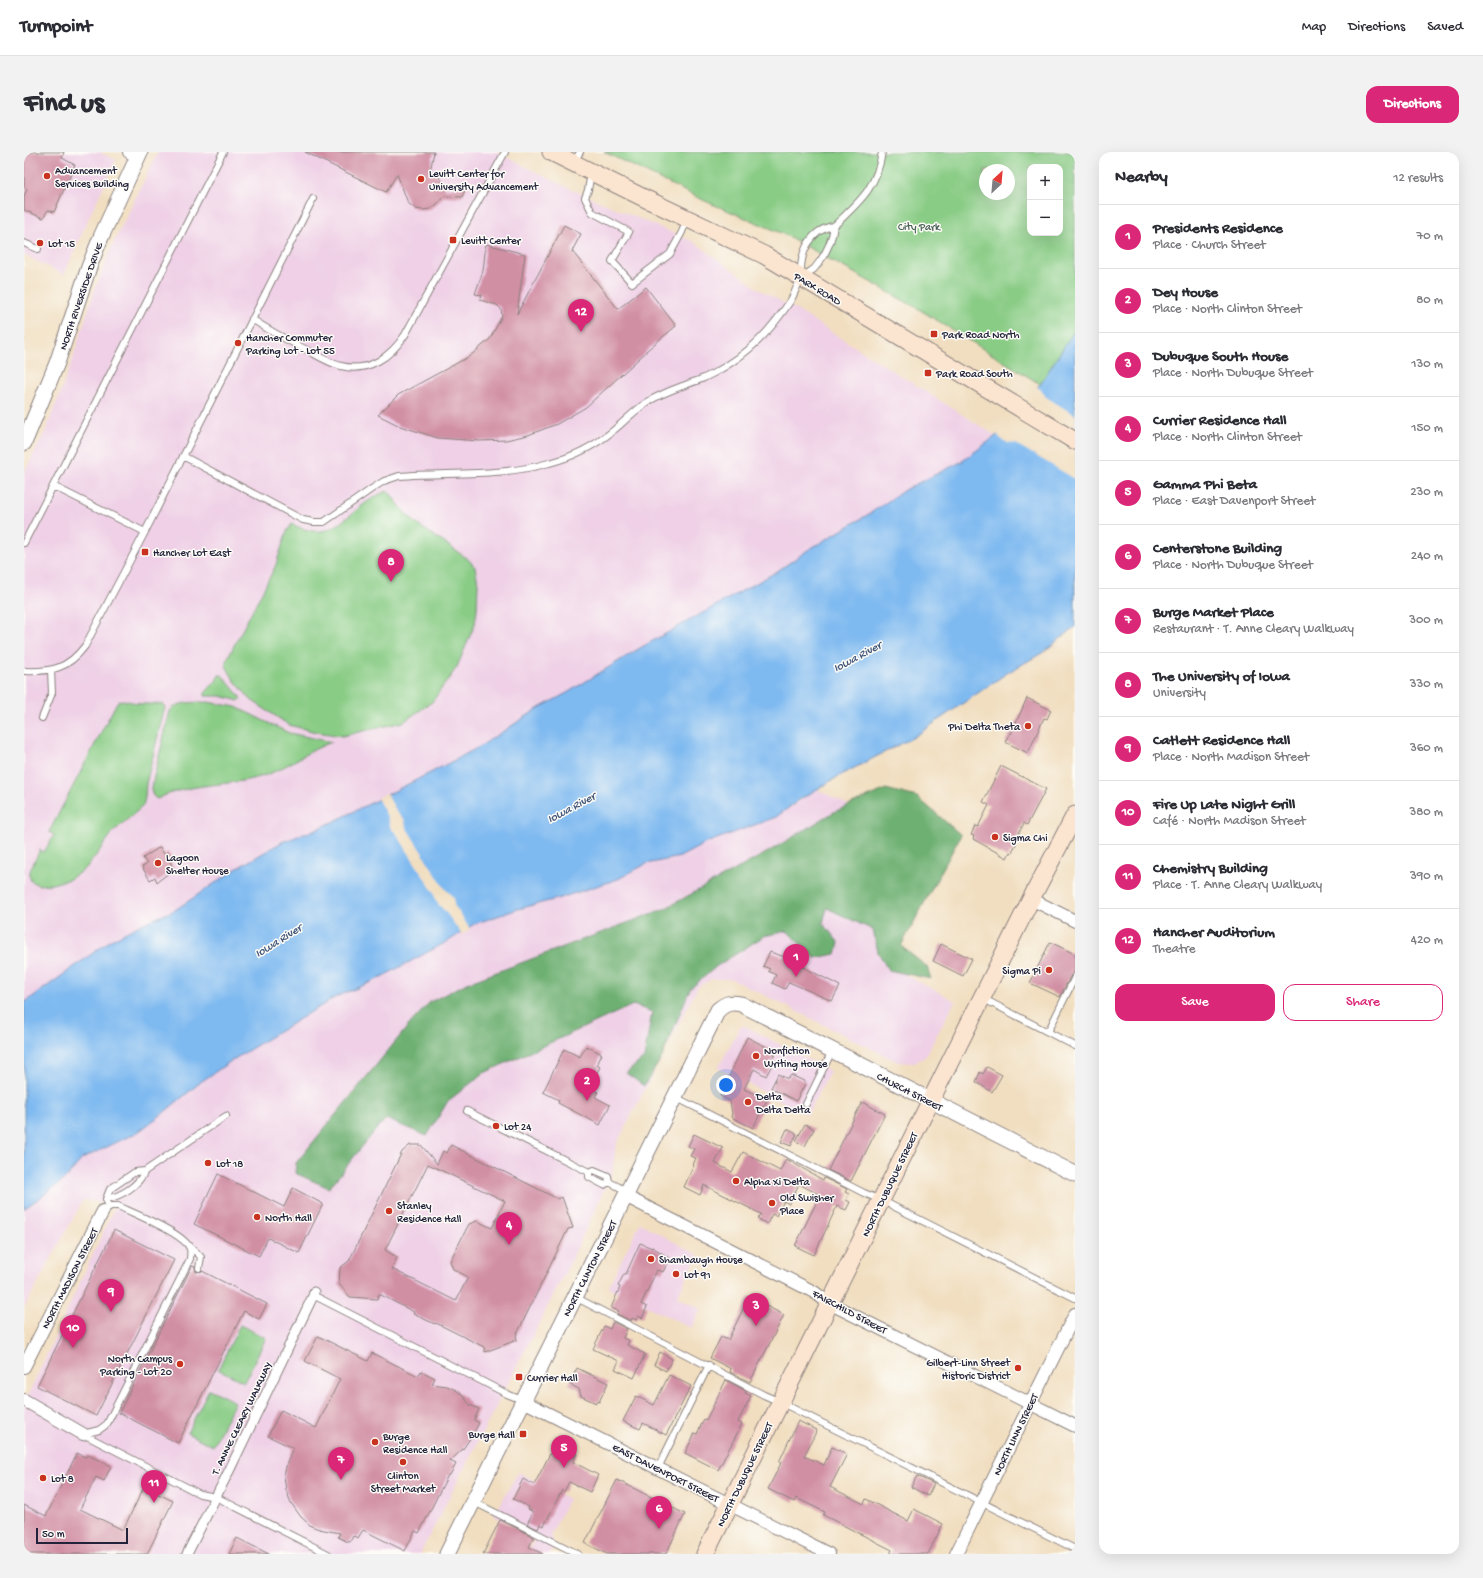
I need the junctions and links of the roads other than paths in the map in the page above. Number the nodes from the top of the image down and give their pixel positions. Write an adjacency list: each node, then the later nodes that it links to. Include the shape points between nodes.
1 (223, 152): 18 (lane)
2 (505, 152): 14 (lane, via 405,334 391,353 379,361 360,367 341,366)
3 (551, 152): 6 (main road, PARK ROAD)
4 (882, 152): 10 (lane, via 876,176 868,192 857,206)
5 (136, 154): 16 (street, NORTH RIVERSIDE DRIVE, via 100,237 57,363)
6 (576, 158): 7 (main road, PARK ROAD)
7 (591, 172): 9 (main road, PARK ROAD); 9 (lane, via 585,198 592,212 629,232 612,261 632,283 670,254)
8 (313, 199): 14 (lane)
9 (687, 219): 13 (main road, PARK ROAD, via 764,255)
10 (834, 226): 13 (lane, via 825,254); 13 (lane, via 819,230 811,240 800,262)
11 (24, 243): 12 (lane)
12 (38, 249)
13 (802, 278): 15 (main road, PARK ROAD); 17 (lane, via 780,315 748,350 704,378 664,392 645,403 594,445 551,463 506,472 399,476 384,481 324,522 314,522 303,520)
14 (252, 319): 17 (lane)
15 (1075, 441)
16 (24, 443)
17 (183, 456): 19 (lane)
18 (53, 486): 19 (lane); 20 (lane)
19 (144, 532): 21 (lane, via 85,646 71,661)
20 (24, 543)
21 (51, 670): 22 (lane); 23 (lane, via 52,693)
22 (24, 671)
23 (42, 718)
24 (1075, 815): 25 (main road, NORTH DUBUQUE STREET)
25 (1031, 899): 26 (street); 28 (main road, NORTH DUBUQUE STREET)
26 (1075, 921)
27 (1075, 977): 30 (lane)
28 (982, 998): 30 (lane); 34 (main road, NORTH DUBUQUE STREET)
29 (745, 1006): 32 (street, CHURCH STREET); 33 (street, NORTH CLINTON STREET, via 731,1002 718,1010)
30 (1048, 1032): 31 (lane)
31 (1075, 1046)
32 (832, 1051): 34 (street, CHURCH STREET); 35 (lane)
33 (675, 1097): 40 (street, NORTH CLINTON STREET); 41 (lane)
34 (930, 1101): 39 (street, CHURCH STREET); 41 (main road, NORTH DUBUQUE STREET)
35 (806, 1104)
36 (467, 1111): 40 (lane, via 589,1172 589,1177 604,1185 609,1182)
37 (226, 1116): 38 (lane)
38 (145, 1171): 42 (lane, via 141,1180); 42 (lane, via 135,1172 110,1189)
39 (1075, 1174)
40 (626, 1194): 46 (street, NORTH CLINTON STREET); 48 (street, FAIRCHILD STREET, via 814,1292)
41 (881, 1200): 47 (lane); 48 (main road, NORTH DUBUQUE STREET)
42 (106, 1206): 43 (lane, via 118,1206 169,1230); 51 (street, NORTH MADISON STREET)
43 (186, 1242): 44 (lane, via 201,1257); 57 (lane, via 191,1250 190,1259 108,1422 99,1430)
44 (199, 1268)
45 (313, 1293): 53 (lane); 59 (street, T. ANNE CLEARY WALKWAY)
46 (575, 1297): 50 (lane); 53 (street, NORTH CLINTON STREET)
47 (1075, 1298)
48 (829, 1303): 54 (main road, NORTH DUBUQUE STREET); 55 (street, FAIRCHILD STREET)
49 (1075, 1314): 55 (street, NORTH LINN STREET)
50 (709, 1366): 54 (lane); 58 (lane)
51 (24, 1367)
52 (24, 1400): 57 (street)
53 (523, 1401): 58 (street, EAST DAVENPORT STREET); 60 (street, NORTH CLINTON STREET)
54 (780, 1402): 61 (lane); 62 (main road, NORTH DUBUQUE STREET)
55 (1031, 1403): 56 (street, FAIRCHILD STREET); 61 (street, NORTH LINN STREET)
56 (1075, 1426)
57 (83, 1434): 59 (lane, via 200,1494)
58 (658, 1468): 62 (street, EAST DAVENPORT STREET)
59 (216, 1496): 64 (street, T. ANNE CLEARY WALKWAY); 65 (lane)
60 (473, 1501): 66 (street, NORTH CLINTON STREET); 67 (lane)
61 (981, 1502): 63 (lane); 70 (street, NORTH LINN STREET)
62 (729, 1504): 68 (main road, NORTH DUBUQUE STREET); 69 (street, EAST DAVENPORT STREET)
63 (1075, 1549)
64 (187, 1554)
65 (328, 1554)
66 (447, 1554)
67 (578, 1554)
68 (705, 1554)
69 (829, 1554)
70 (956, 1554)

